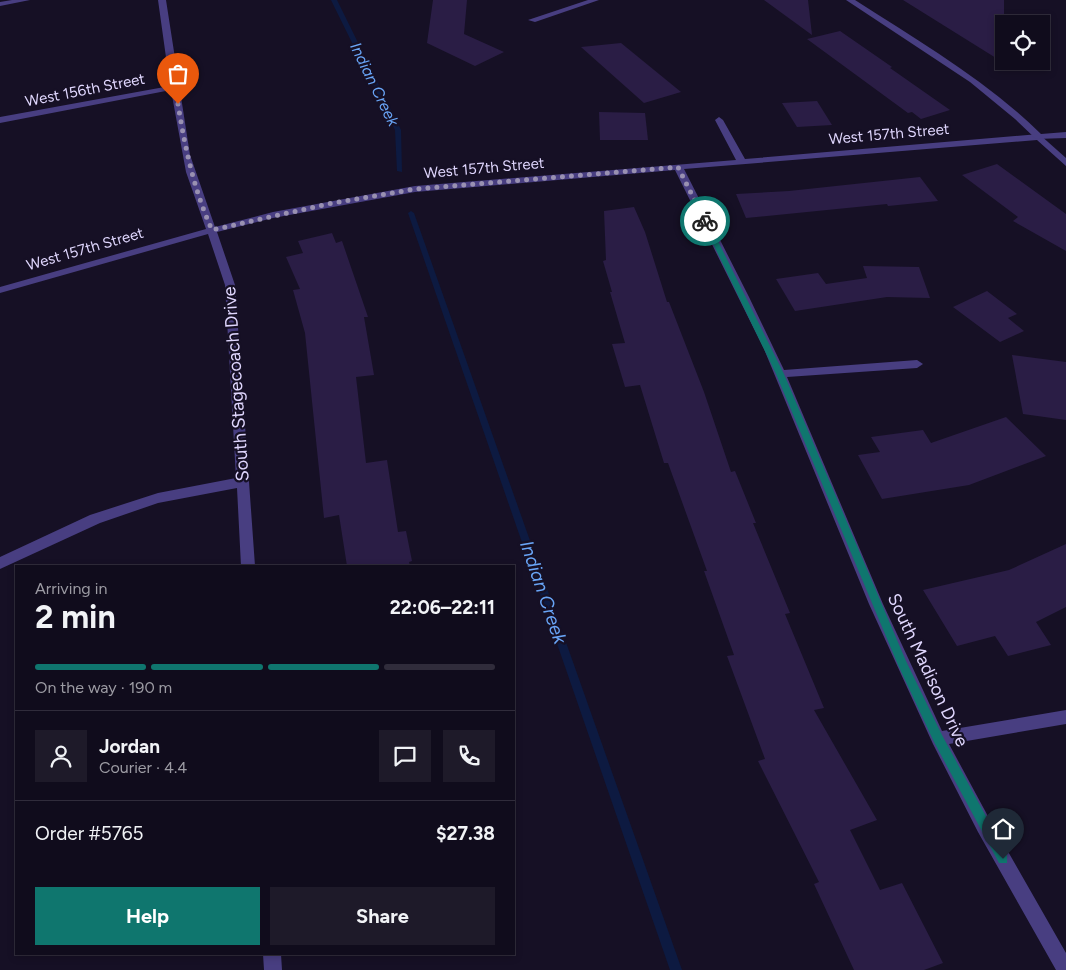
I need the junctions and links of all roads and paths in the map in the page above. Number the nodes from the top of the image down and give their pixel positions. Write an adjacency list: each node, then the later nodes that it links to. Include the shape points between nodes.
1 (26, 0): 5 (street)
2 (162, 0): 7 (street, South Stagecoach Drive)
3 (596, 0): 6 (street)
4 (850, 0): 11 (street, via 986,90)
5 (0, 4)
6 (532, 20)
7 (176, 88): 8 (street, West 156th Street); 15 (street, South Stagecoach Drive, via 186,155)
8 (0, 120)
9 (719, 120): 12 (street)
10 (1066, 135): 11 (street, West 157th Street)
11 (1039, 137): 12 (street, West 157th Street); 13 (street)
12 (742, 162): 14 (street, West 157th Street)
13 (1066, 163)
14 (678, 167): 15 (street, West 157th Street, via 415,189 328,204); 18 (street, South Madison Drive)
15 (212, 230): 16 (street, West 157th Street); 19 (street, South Stagecoach Drive, via 230,285)
16 (0, 290)
17 (917, 364): 18 (street)
18 (780, 374): 23 (street, South Madison Drive)
19 (243, 482): 20 (street, via 158,498 95,519); 21 (street, South Stagecoach Drive)
20 (0, 563)
21 (248, 565)
22 (1066, 717): 23 (street)
23 (938, 739): 26 (street, South Madison Drive)
24 (272, 955): 25 (street)
25 (272, 970)
26 (1066, 970)

